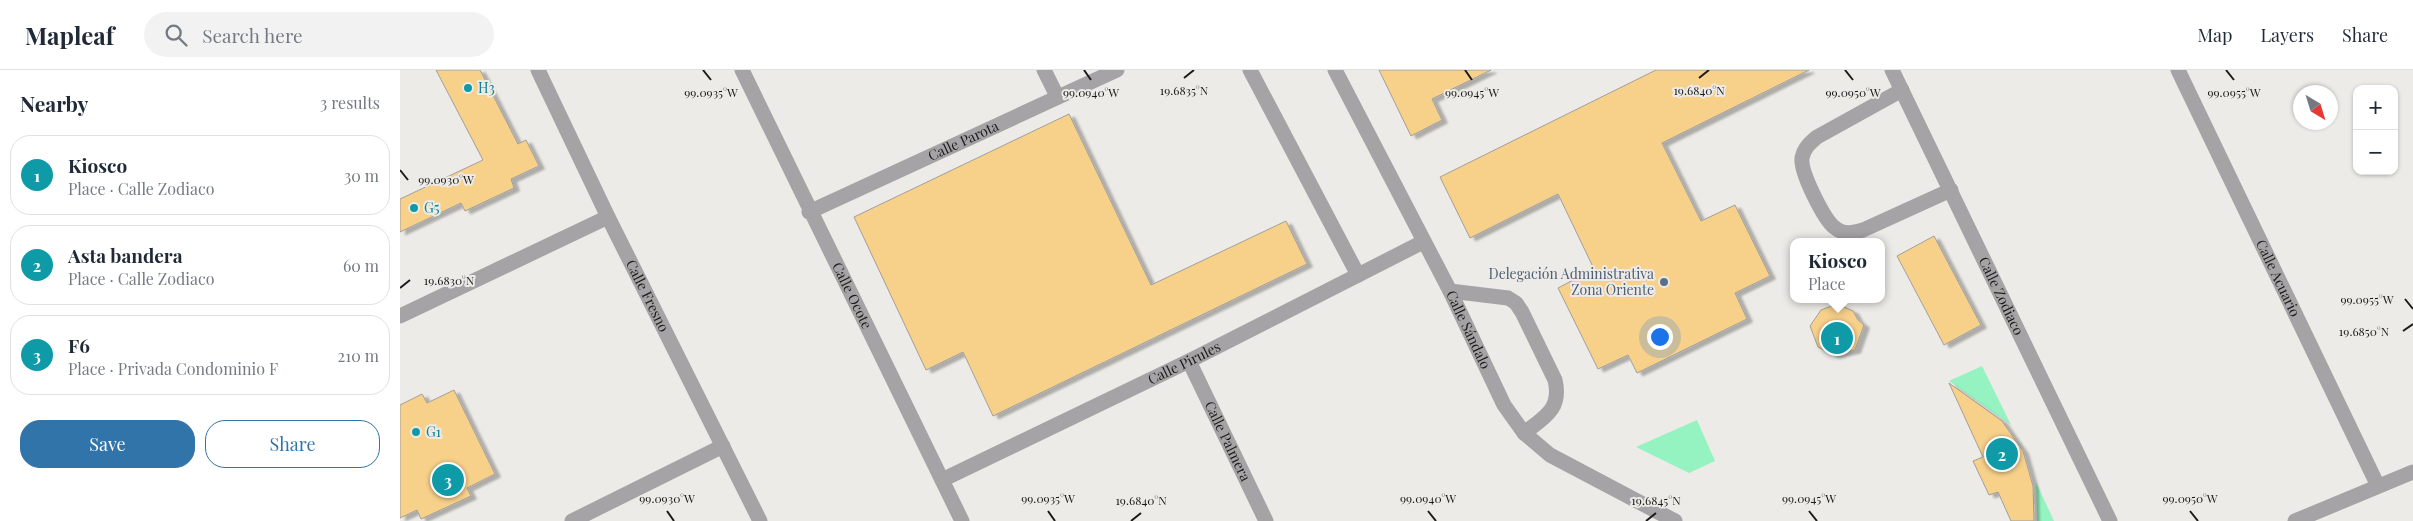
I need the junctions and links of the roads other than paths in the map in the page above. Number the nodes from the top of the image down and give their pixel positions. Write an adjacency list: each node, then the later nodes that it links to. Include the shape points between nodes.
1 (538, 70): 13 (street, Calle Fresno)
2 (742, 70): 12 (street, Calle Ocote)
3 (1044, 70): 10 (street)
4 (1116, 70): 10 (street, Calle Parota)
5 (1250, 70): 15 (street)
6 (1335, 70): 14 (street, Calle Sándalo)
7 (1892, 70): 9 (street, Calle Zodiaco)
8 (2178, 70): 23 (street, Calle Acuario)
9 (1902, 90): 11 (street, Calle Zodiaco); 11 (street, via 1806,146 1802,160 1805,174 1826,217 1835,228 1849,234)
10 (1057, 96): 12 (street, Calle Parota)
11 (1951, 190): 29 (street, Calle Zodiaco)
12 (809, 212): 22 (street, Calle Ocote)
13 (608, 217): 17 (street); 20 (street, Calle Fresno)
14 (1423, 242): 15 (street, Calle Pirules); 16 (street, Calle Sándalo)
15 (1358, 275): 18 (street, Calle Pirules)
16 (1450, 291): 19 (street, Calle Sándalo, via 1504,405); 19 (street, via 1508,298 1522,312 1558,392 1555,405 1547,415)
17 (400, 316)
18 (1189, 361): 22 (street, Calle Pirules); 27 (street, Calle Palmera)
19 (1524, 433): 28 (street, Calle Sándalo, via 1550,455)
20 (723, 446): 24 (street); 25 (street, Calle Fresno)
21 (2413, 472): 23 (street)
22 (942, 480): 26 (street, Calle Ocote)
23 (2378, 486): 30 (street)
24 (572, 521)
25 (760, 521)
26 (962, 521)
27 (1266, 521)
28 (1675, 521)
29 (2110, 521)
30 (2295, 521)

